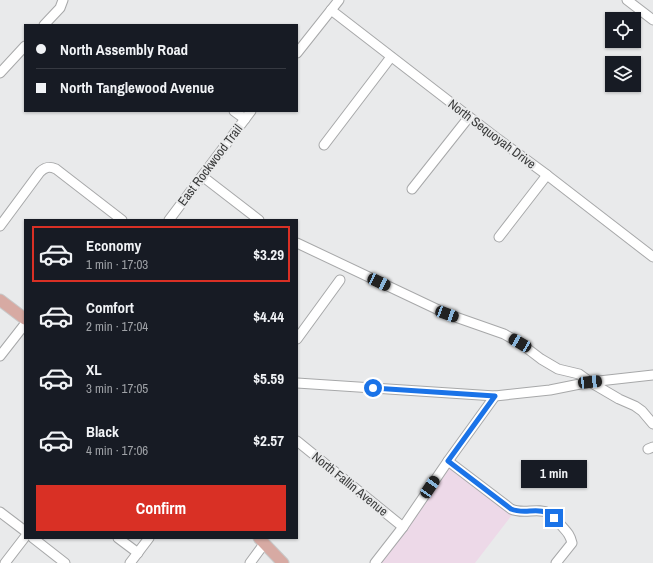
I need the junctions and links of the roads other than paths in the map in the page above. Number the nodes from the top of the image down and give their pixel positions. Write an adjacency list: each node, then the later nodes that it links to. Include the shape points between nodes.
1 (63, 0): 6 (street, via 60,8)
2 (339, 0): 4 (street)
3 (627, 0): 5 (street)
4 (331, 10): 8 (street); 9 (street, North Sequoyah Drive)
5 (653, 20)
6 (45, 24)
7 (24, 47): 10 (street)
8 (298, 52)
9 (391, 57): 13 (street, North Sequoyah Drive); 15 (street)
10 (0, 73)
11 (235, 112): 14 (street)
12 (250, 112): 14 (street, East Rockwood Trail)
13 (469, 117): 16 (street, North Sequoyah Drive); 18 (street)
14 (245, 119): 17 (street, East Rockwood Trail)
15 (324, 145)
16 (546, 175): 23 (street); 25 (street, North Sequoyah Drive)
17 (202, 176): 20 (street, East Rockwood Trail); 21 (street)
18 (412, 189)
19 (121, 219): 22 (street, via 56,169 47,167 40,172)
20 (170, 219)
21 (258, 219)
22 (0, 226)
23 (499, 237)
24 (298, 244): 33 (street, via 447,314 504,334 558,369 579,374)
25 (653, 257)
26 (340, 280): 30 (street)
27 (0, 300): 28 (main road)
28 (24, 317)
29 (24, 325): 31 (street)
30 (298, 338)
31 (0, 356)
32 (653, 375): 33 (street)
33 (590, 382): 35 (street, via 550,390); 36 (street, via 635,406)
34 (298, 383): 35 (street)
35 (495, 396): 38 (street)
36 (653, 424)
37 (298, 443): 40 (street, North Fallin Avenue)
38 (448, 461): 40 (street); 54 (street, via 511,509 549,513 570,535 572,543)
39 (0, 512): 41 (street)
40 (403, 527): 53 (street)
41 (24, 530)
42 (24, 538): 48 (street)
43 (35, 539): 49 (street)
44 (119, 539): 47 (street)
45 (148, 539): 47 (street)
46 (261, 541): 51 (street); 52 (main road)
47 (138, 553): 50 (street)
48 (5, 563)
49 (65, 563)
50 (130, 563)
51 (250, 563)
52 (283, 563)
53 (375, 563)
54 (556, 563)

